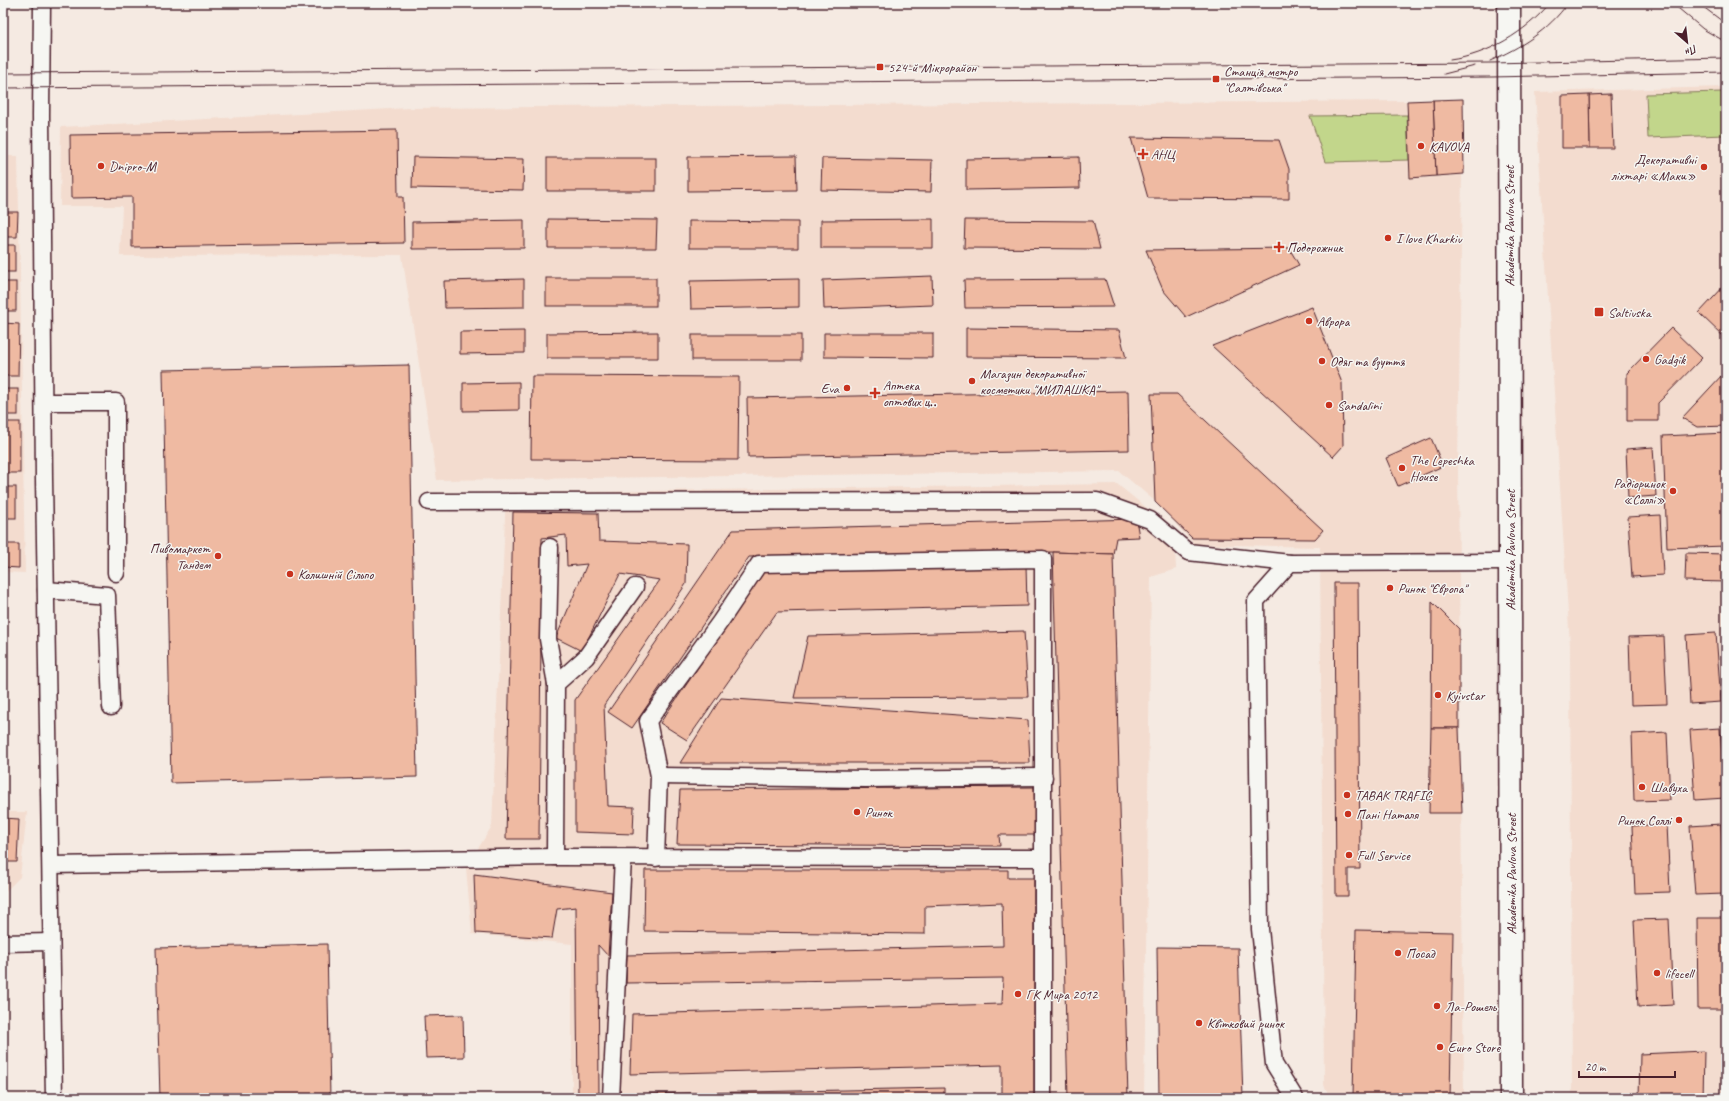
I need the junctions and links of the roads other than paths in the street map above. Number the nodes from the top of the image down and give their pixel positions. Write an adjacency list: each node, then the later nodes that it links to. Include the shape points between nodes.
1 (42, 3): 3 (lane)
2 (1509, 3): 6 (main road, Akademika Pavlova Street)
3 (44, 402): 8 (lane, via 116,402); 10 (lane)
4 (429, 502): 7 (lane, via 1097,501 1150,520 1188,552)
5 (550, 547): 11 (lane, via 548,638)
6 (1510, 562): 7 (lane); 26 (main road, Akademika Pavlova Street)
7 (1290, 563): 25 (lane, via 1256,601 1260,929 1274,1064)
8 (116, 573)
9 (635, 587): 11 (lane, via 586,657)
10 (46, 590): 12 (lane, via 108,595); 19 (lane)
11 (556, 684): 15 (lane)
12 (111, 707)
13 (659, 776): 14 (lane, via 866,779); 14 (lane, via 648,721 759,564 1011,558 1042,559); 17 (lane)
14 (1044, 777): 18 (lane)
15 (555, 857): 16 (lane); 19 (lane)
16 (623, 858): 17 (lane); 23 (lane)
17 (656, 858): 18 (lane)
18 (1042, 858): 24 (lane)
19 (51, 865): 20 (lane)
20 (51, 942): 21 (lane); 22 (lane)
21 (3, 943)
22 (54, 1098)
23 (611, 1098)
24 (1043, 1098)
25 (1295, 1098)
26 (1511, 1098)

